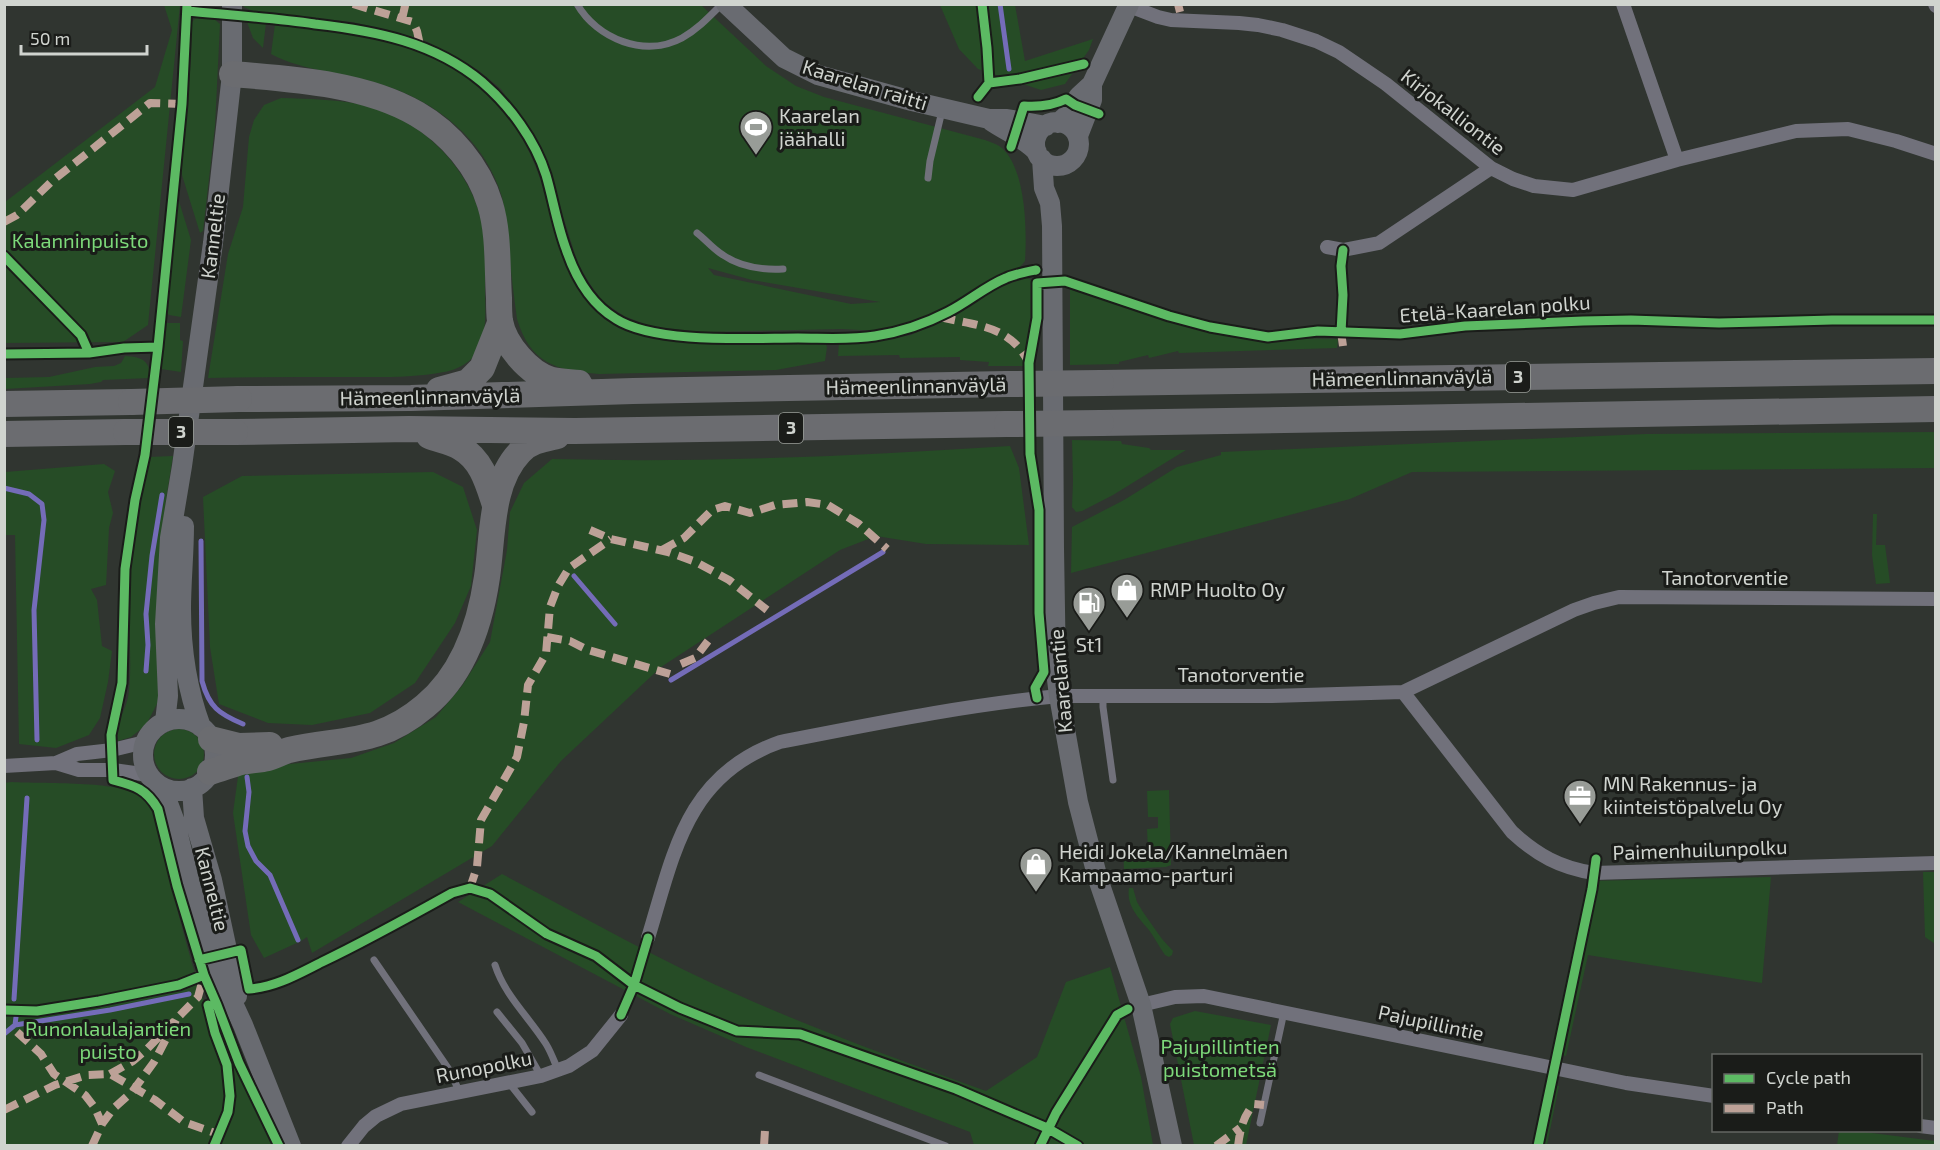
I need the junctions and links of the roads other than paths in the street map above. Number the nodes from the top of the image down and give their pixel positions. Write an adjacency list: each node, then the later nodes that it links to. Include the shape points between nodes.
1 (232, 4): 6 (main road, Kanneltie)
2 (577, 4): 5 (lane, via 602,32 623,42 647,46 681,39)
3 (1623, 4): 14 (street)
4 (1129, 5): 7 (main road); 16 (street, Kirjokalliontie, via 1172,20 1258,25 1316,40 1386,84)
5 (732, 8): 8 (main road, Kaarelan raitti, via 784,57 806,70)
6 (232, 74): 22 (highway, via 359,92 399,104 435,126 473,167 490,204 496,235); 31 (main road, Kanneltie)
7 (1092, 84): 10 (main road); 11 (main road, via 1092,100)
8 (943, 108): 9 (main road, Kaarelan raitti); 17 (lane)
9 (989, 119): 10 (main road, Kaarelan raitti); 13 (main road, Kaarelan raitti, via 1028,142)
10 (1052, 125): 11 (main road, via 1070,127); 13 (main road, via 1038,136)
11 (1078, 136): 15 (main road, via 1077,153)
12 (1935, 154): 14 (street, Kirjokalliontie, via 1848,129 1796,131)
13 (1040, 156): 15 (main road, via 1053,166); 18 (main road, Kaarelantie)
14 (1677, 160): 16 (street, Kirjokalliontie, via 1573,190 1534,186)
15 (1065, 165): 18 (main road, Kaarelantie)
16 (1491, 168): 20 (street, via 1379,243 1343,250)
17 (928, 178)
18 (1050, 202): 36 (main road, Kaarelantie)
19 (697, 233): 21 (lane, via 734,262)
20 (1327, 247)
21 (783, 269)
22 (500, 323): 24 (highway, via 512,349 538,374 551,380); 25 (highway, via 482,368 468,382)
23 (1935, 371): 24 (highway, Hämeenlinnanväylä / 3, bridge)
24 (633, 391): 25 (highway, Hämeenlinnanväylä / 3)
25 (411, 398): 26 (highway, Hämeenlinnanväylä / 3, bridge)
26 (4, 404)
27 (1935, 409): 29 (highway, Hämeenlinnanväylä / 3, bridge)
28 (409, 429): 29 (highway, Hämeenlinnanväylä / 3); 30 (highway, Hämeenlinnanväylä / 3, bridge); 32 (highway, via 461,448 477,461)
29 (575, 431): 32 (highway, via 532,443 520,452)
30 (4, 434)
31 (182, 466): 37 (main road, Kanneltie, via 170,538); 38 (main road, Kanneltie, via 183,656 191,700)
32 (495, 505): 40 (highway, via 481,608 461,663 446,686 405,722 380,734)
33 (1935, 599): 34 (street, Tanotorventie, via 1619,597 1574,610)
34 (1403, 692): 35 (street, Tanotorventie); 46 (street, Paimenhuilunpolku, via 1512,832 1545,858 1579,871)
35 (1102, 695): 36 (street, Tanotorventie); 44 (lane)
36 (1059, 696): 47 (street, Tanotorventie, via 914,716 759,749 723,774 692,813 673,856); 50 (main road, Kaarelantie, via 1078,802 1098,879)
37 (165, 722): 38 (main road, via 184,720); 39 (main road)
38 (206, 733): 40 (highway, via 239,746 269,745); 43 (main road, via 215,756)
39 (145, 742): 41 (street, via 77,754); 45 (main road, via 143,759)
40 (288, 750): 43 (highway, via 269,758 240,762)
41 (56, 763): 42 (street); 45 (street, via 79,770 113,770)
42 (4, 766)
43 (201, 780): 45 (main road, via 177,791); 54 (main road, Kanneltie, via 194,818 212,880)
44 (1113, 780)
45 (156, 781): 54 (main road, Kanneltie, via 175,822 212,958)
46 (1935, 863)
47 (648, 938)
48 (374, 960): 59 (lane, via 450,1071)
49 (495, 964): 55 (lane, via 499,978 546,1044)
50 (1141, 1005): 52 (street, Pajupillintie, via 1175,997 1204,996); 66 (main road, Kaarelantie)
51 (497, 1012): 57 (lane)
52 (1284, 1012): 60 (street, Pajupillintie, via 1626,1083); 62 (lane)
53 (621, 1015): 55 (street, Runopolku, via 592,1051)
54 (243, 1025): 63 (main road, Kanneltie)
55 (558, 1070): 57 (street, Runopolku)
56 (759, 1075): 65 (lane)
57 (542, 1076): 58 (street, Runopolku)
58 (510, 1083): 59 (street, Runopolku); 61 (lane)
59 (459, 1091): 64 (street, Runopolku, via 388,1109 364,1126)
60 (1712, 1096)
61 (532, 1112)
62 (1260, 1123)
63 (291, 1146)
64 (348, 1146)
65 (946, 1146)
66 (1172, 1146)

